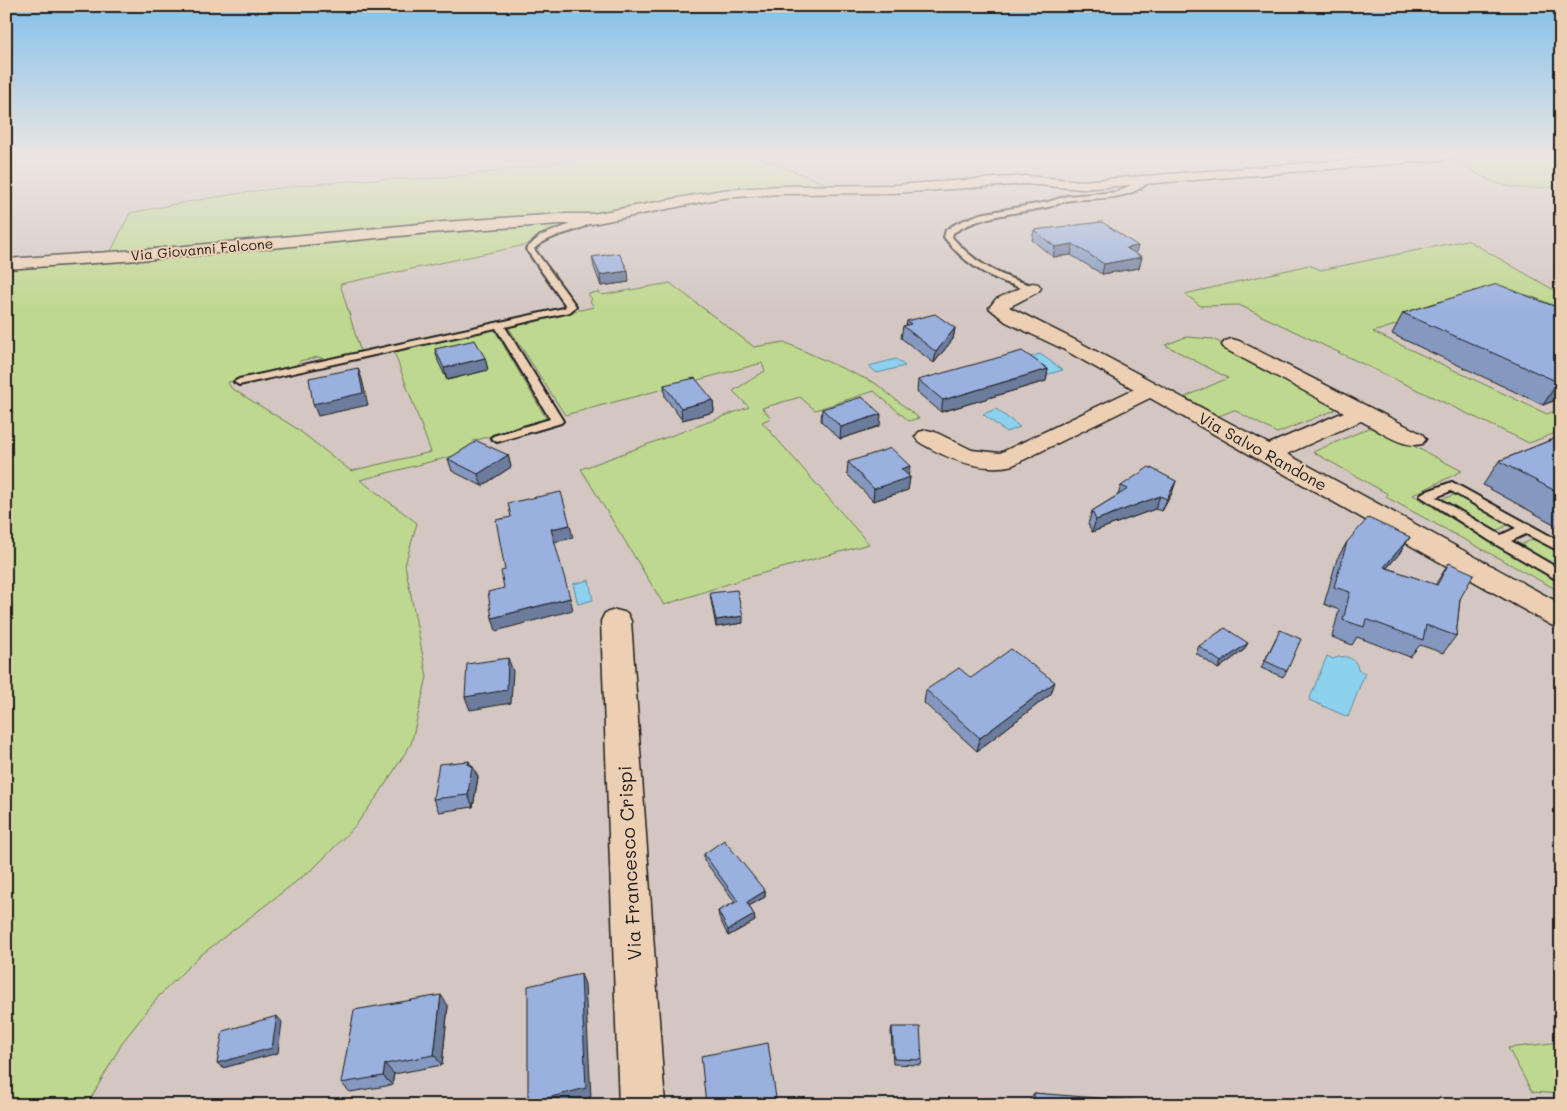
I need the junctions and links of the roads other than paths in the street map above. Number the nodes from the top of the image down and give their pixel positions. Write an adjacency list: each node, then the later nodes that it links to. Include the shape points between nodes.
1 (650, 208): 3 (street, Via Giovanni Falcone)
2 (1026, 208): 5 (lane, via 995,212 971,220 949,232 948,237 963,254 992,276)
3 (592, 219): 4 (street, Via Giovanni Falcone, via 430,228); 6 (lane, via 581,226 552,234 530,249 571,306 567,310)
4 (6, 264)
5 (1032, 288): 9 (street, Via Salvo Randone, via 998,308)
6 (499, 325): 8 (lane); 12 (lane, via 557,421)
7 (1232, 345): 10 (street)
8 (240, 382)
9 (1151, 390): 11 (street, via 1004,460 986,461 951,452); 14 (street, Via Salvo Randone)
10 (1362, 412): 13 (street); 14 (street)
11 (926, 437)
12 (497, 438)
13 (1414, 439)
14 (1268, 453): 19 (street, Via Salvo Randone)
15 (1526, 528): 16 (lane); 16 (lane, via 1452,486 1426,496); 17 (lane)
16 (1500, 541): 18 (lane)
17 (1561, 548)
18 (1561, 577)
19 (1561, 617)
20 (616, 621): 21 (street, Via Francesco Crispi)
21 (642, 1105)

